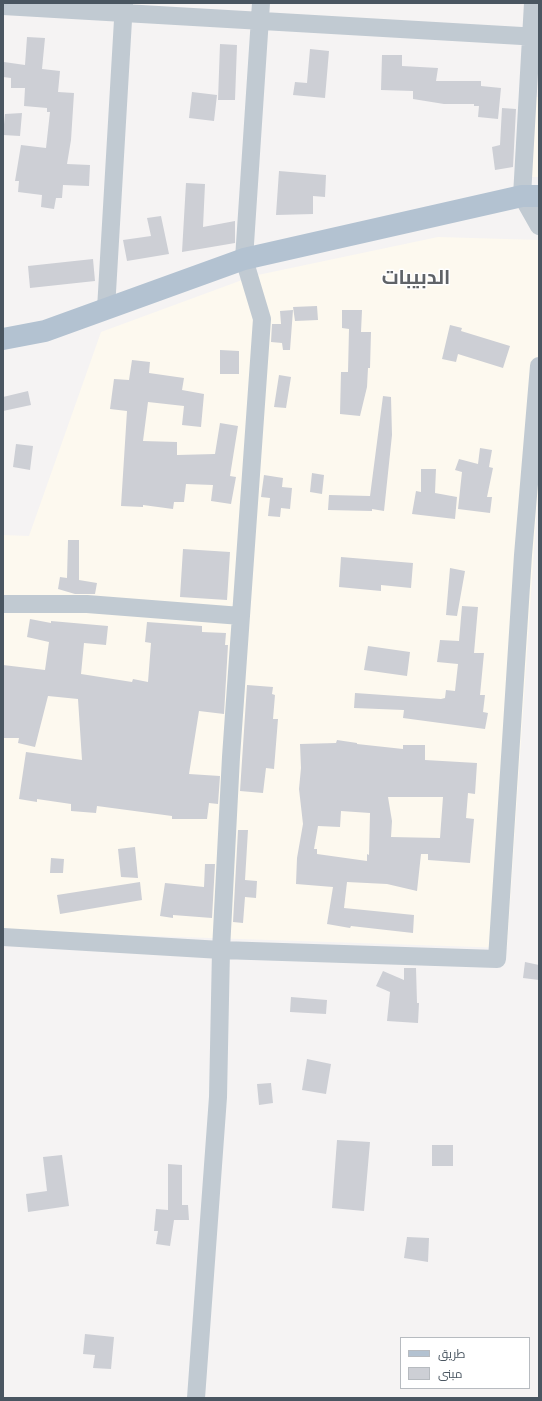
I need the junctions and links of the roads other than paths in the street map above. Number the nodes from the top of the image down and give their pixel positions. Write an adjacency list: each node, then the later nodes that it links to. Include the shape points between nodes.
1 (261, 3): 5 (street)
2 (533, 3): 6 (street)
3 (3, 6): 4 (street)
4 (124, 8): 5 (street); 10 (street)
5 (259, 22): 6 (street); 9 (street)
6 (535, 37): 7 (street)
7 (531, 196): 8 (street); 9 (main road)
8 (539, 226)
9 (244, 259): 10 (main road); 14 (street, via 262,319)
10 (106, 309): 11 (main road, via 44,331)
11 (3, 339)
12 (539, 366): 16 (street, via 523,555 497,959)
13 (3, 604): 14 (street, via 87,604)
14 (241, 616): 16 (street)
15 (3, 937): 16 (street)
16 (221, 950): 17 (street, via 218,1097)
17 (196, 1398)

